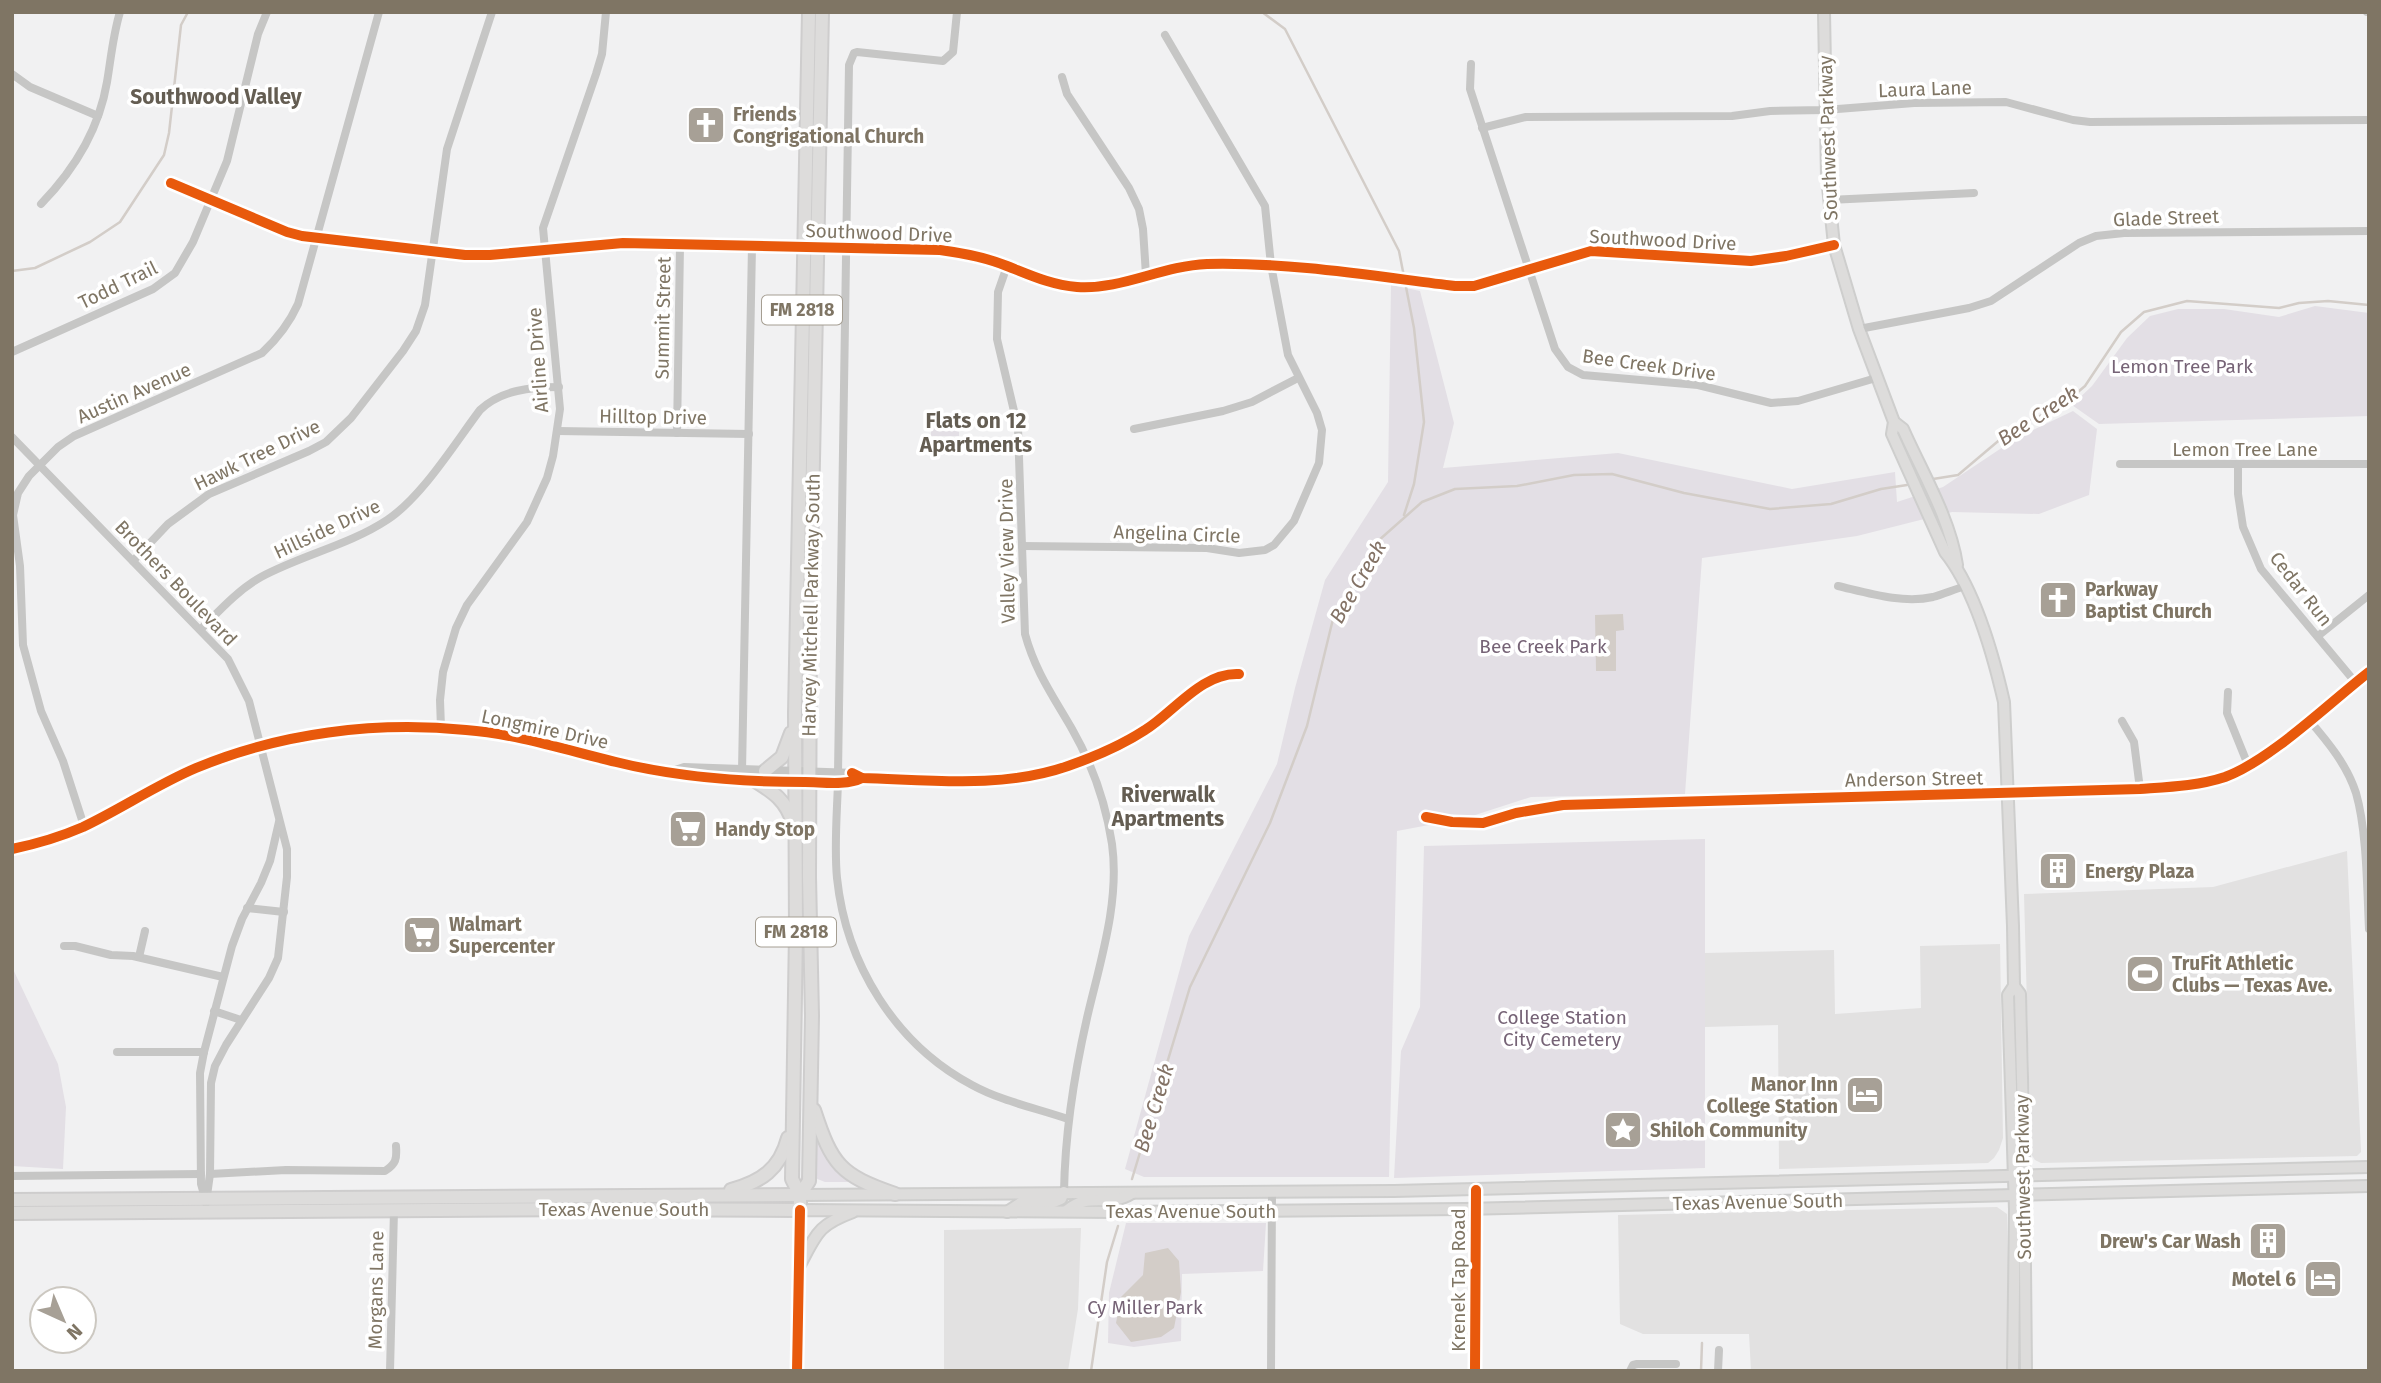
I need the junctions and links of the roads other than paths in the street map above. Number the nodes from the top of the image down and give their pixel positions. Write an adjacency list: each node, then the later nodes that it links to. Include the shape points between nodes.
1 (120, 12): 15 (street)
2 (267, 12): 20 (street, Todd Trail, via 227,161)
3 (379, 12): 24 (street, Austin Avenue)
4 (492, 12): 30 (street, Hawk Tree Drive, via 447,149)
5 (606, 12): 31 (street, Airline Drive, via 596,74 543,228)
6 (808, 12): 28 (highway, Harvey Mitchell Parkway South / FM 2818)
7 (822, 12): 28 (highway, Harvey Mitchell Parkway South / FM 2818)
8 (957, 12): 29 (street, via 953,52 943,61 854,53 849,65)
9 (1824, 12): 14 (main road, Southwest Parkway)
10 (1165, 35): 32 (street, Angelina Circle, via 1265,206)
11 (1471, 64): 17 (street, Bee Creek Drive, via 1470,89)
12 (12, 74): 15 (street, via 30,87)
13 (1062, 77): 35 (street, via 1067,94 1139,209)
14 (1825, 110): 16 (street, Laura Lane, via 2006,102 2090,122); 17 (street, Laura Lane, via 1732,116 1526,117); 21 (main road, Southwest Parkway)
15 (98, 116): 22 (street, via 72,167)
16 (2369, 120)
17 (1482, 128): 34 (street, Bee Creek Drive)
18 (171, 183): 20 (street, Southwood Drive)
19 (1974, 193): 21 (street)
20 (212, 199): 24 (street, Southwood Drive, via 287,232); 37 (street, Todd Trail, via 185,259 166,281)
21 (1829, 200): 26 (main road, Southwest Parkway)
22 (41, 204)
23 (2369, 230): 36 (street, Glade Street, via 2096,236 1991,301)
24 (317, 238): 30 (street, Southwood Drive); 48 (street, Austin Avenue, via 299,304 277,340 262,353 74,436)
25 (680, 245): 27 (street, Southwood Drive); 31 (street, Southwood Drive, via 623,243); 43 (street, Summit Street)
26 (1835, 245): 34 (street, Southwood Drive, via 1751,261 1591,251); 36 (main road, Southwest Parkway)
27 (752, 246): 28 (street, Southwood Drive); 44 (street)
28 (809, 248): 29 (street, Southwood Drive); 61 (highway, Harvey Mitchell Parkway South / FM 2818); 71 (highway, Harvey Mitchell Parkway South / FM 2818)
29 (847, 249): 33 (street, Southwood Drive, via 940,250); 72 (street)
30 (432, 250): 31 (street, Southwood Drive, via 465,255); 51 (street, Hawk Tree Drive, via 425,304 416,331 339,430 309,451 209,494 168,524)
31 (545, 250): 40 (street, Airline Drive)
32 (1271, 265): 34 (street, Southwood Drive, via 1455,286 1474,286); 35 (street, Southwood Drive, via 1207,264); 38 (street, Angelina Circle, via 1288,355)
33 (1007, 266): 35 (street, Southwood Drive, via 1055,284 1096,288); 50 (street, Valley View Drive, via 998,292 997,339 1017,428)
34 (1528, 271): 39 (street, Bee Creek Drive, via 1555,349 1568,367 1583,375 1698,385 1771,403 1798,401)
35 (1146, 275)
36 (1859, 329): 39 (main road, Southwest Parkway)
37 (12, 352)
38 (1298, 378): 41 (street, via 1252,402); 50 (street, Angelina Circle, via 1317,413 1322,446 1294,522 1275,545 1239,553 1207,548)
39 (1876, 378): 53 (main road, Southwest Parkway, via 1894,422 1892,434 1945,552)
40 (559, 387): 42 (street, Airline Drive); 55 (street, Hillside Drive, via 506,393 493,399 401,509 372,528 262,577 226,603)
41 (1134, 429)
42 (558, 431): 43 (street, Hilltop Drive); 64 (street, Airline Drive, via 536,506 456,628 443,672)
43 (677, 433): 44 (street, Hilltop Drive)
44 (749, 434): 69 (street)
45 (12, 437): 48 (street, Brothers Boulevard)
46 (2120, 464): 49 (street, Lemon Tree Lane)
47 (2369, 464): 49 (street, Lemon Tree Lane)
48 (39, 465): 51 (street, Brothers Boulevard); 79 (street, Austin Avenue, via 18,493 13,515 23,645 41,711)
49 (2238, 465): 56 (street, Cedar Run, via 2246,538 2271,582)
50 (1022, 546): 66 (street, Valley View Drive, via 1022,608 1032,658)
51 (133, 561): 55 (street, Brothers Boulevard)
52 (1838, 586): 53 (street, via 1916,598)
53 (1966, 586): 75 (main road, Southwest Parkway, via 2004,702)
54 (2369, 595): 56 (street)
55 (201, 629): 65 (street, Brothers Boulevard, via 229,659 242,684)
56 (2318, 636): 59 (street, Cedar Run)
57 (2369, 672): 59 (street, Anderson Street)
58 (1239, 674): 66 (street, Longmire Drive, via 1228,673 1204,685 1145,730)
59 (2356, 682): 62 (street, Anderson Street)
60 (2228, 692): 67 (street, via 2227,713)
61 (795, 713): 70 (highway, via 786,751); 71 (highway, Harvey Mitchell Parkway South / FM 2818)
62 (2309, 720): 67 (street, Anderson Street); 78 (street, via 2346,770)
63 (2122, 721): 74 (street, via 2134,742)
64 (441, 728): 65 (street, Longmire Drive, via 329,732); 68 (street, Longmire Drive, via 512,736)
65 (261, 746): 77 (street, Brothers Boulevard); 79 (street, Longmire Drive, via 196,768)
66 (1087, 759): 72 (street, Longmire Drive, via 1008,780 862,778 855,782); 94 (street, Valley View Drive, via 1112,845 1113,876 1101,962)
67 (2248, 765): 74 (street, Anderson Street, via 2206,782)
68 (672, 771): 69 (street, Longmire Drive, via 684,767); 73 (street, Longmire Drive)
69 (742, 771): 70 (street, Longmire Drive)
70 (765, 771): 71 (street, Longmire Drive)
71 (803, 777): 72 (street, Longmire Drive); 73 (street, Longmire Drive); 80 (highway, Harvey Mitchell Parkway South / FM 2818); 93 (highway, Harvey Mitchell Parkway South / FM 2818, via 812,1016)
72 (838, 778): 94 (street, via 837,876 844,917 862,968 887,1010 919,1048 972,1086)
73 (754, 780): 80 (highway, via 786,805)
74 (2140, 789): 75 (street, Anderson Street)
75 (2009, 793): 76 (street, Anderson Street, via 1563,805 1483,823); 100 (main road, Southwest Parkway, via 2014,986 2008,995)
76 (1426, 817)
77 (279, 819): 82 (street, Brothers Boulevard, via 270,861); 83 (street, Brothers Boulevard, via 287,849)
78 (2365, 820): 84 (street)
79 (85, 826): 81 (street, Longmire Drive)
80 (796, 833): 95 (highway, Harvey Mitchell Parkway South / FM 2818)
81 (12, 849)
82 (247, 908): 83 (street); 88 (street, Brothers Boulevard)
83 (284, 912): 90 (street, Brothers Boulevard, via 274,969)
84 (2369, 929)
85 (145, 930): 87 (street)
86 (64, 946): 87 (street)
87 (139, 957): 88 (street)
88 (223, 977): 89 (street, Brothers Boulevard)
89 (214, 1011): 90 (street); 92 (street, Brothers Boulevard)
90 (241, 1020): 98 (street, Brothers Boulevard, via 215,1066 211,1083)
91 (117, 1052): 92 (street)
92 (204, 1052): 98 (street, Brothers Boulevard, via 200,1073)
93 (810, 1101): 107 (highway, via 825,1145 840,1166 864,1183); 109 (highway, Harvey Mitchell Parkway South / FM 2818, via 809,1181)
94 (1068, 1119): 104 (street, Valley View Drive)
95 (792, 1121): 108 (highway, via 783,1153 767,1175); 109 (highway, Harvey Mitchell Parkway South / FM 2818, via 792,1182)
96 (396, 1146): 98 (street, via 397,1159 385,1171)
97 (2369, 1167): 100 (main road, Texas Avenue South)
98 (205, 1174): 99 (street); 113 (street, Brothers Boulevard, via 201,1184)
99 (12, 1176)
100 (2019, 1176): 101 (main road, Texas Avenue South); 110 (main road, Southwest Parkway)
101 (1811, 1181): 103 (main road, Texas Avenue South); 112 (main road)
102 (2369, 1186): 110 (main road, Texas Avenue South)
103 (1476, 1190): 106 (main road, Texas Avenue South); 114 (street, Krenek Tap Road)
104 (1064, 1192): 105 (main road, Texas Avenue South); 107 (main road, Texas Avenue South); 120 (main road, via 1054,1202 1022,1202)
105 (1135, 1192): 106 (main road, Texas Avenue South); 118 (main road, via 1122,1200 1080,1201)
106 (1272, 1192): 119 (street)
107 (895, 1194): 109 (main road, Texas Avenue South)
108 (714, 1195): 109 (highway, Texas Avenue South); 113 (highway, Texas Avenue South)
109 (800, 1195): 116 (highway, Harvey Mitchell Parkway South / FM 2818)
110 (2019, 1195): 112 (main road, Texas Avenue South); 123 (main road, Southwest Parkway); 124 (main road, Southwest Parkway)
111 (12, 1200): 113 (highway, Texas Avenue South)
112 (1811, 1200): 114 (main road, Texas Avenue South)
113 (206, 1205): 115 (highway, Texas Avenue South); 121 (highway, Texas Avenue South)
114 (1476, 1209): 119 (main road, Texas Avenue South); 130 (street, Krenek Tap Road)
115 (394, 1210): 116 (highway, Texas Avenue South); 127 (street, Morgans Lane)
116 (800, 1210): 117 (main road, Texas Avenue South); 122 (main road, Harvey Mitchell Parkway South / FM 2818)
117 (859, 1210): 120 (main road, Texas Avenue South); 122 (main road, via 821,1228)
118 (1066, 1211): 119 (main road, Texas Avenue South); 120 (main road, Texas Avenue South)
119 (1272, 1211): 129 (street)
120 (1007, 1212)
121 (12, 1213)
122 (799, 1267): 128 (main road, Harvey Mitchell Parkway South / FM 2818)
123 (2014, 1317): 124 (main road); 133 (main road, Southwest Parkway)
124 (2025, 1342): 134 (main road, Southwest Parkway)
125 (1719, 1350): 132 (street)
126 (1676, 1364): 131 (street, via 1637,1364)
127 (390, 1371)
128 (797, 1371)
129 (1272, 1371)
130 (1475, 1371)
131 (1630, 1371)
132 (1718, 1371)
133 (2013, 1371)
134 (2025, 1371)

